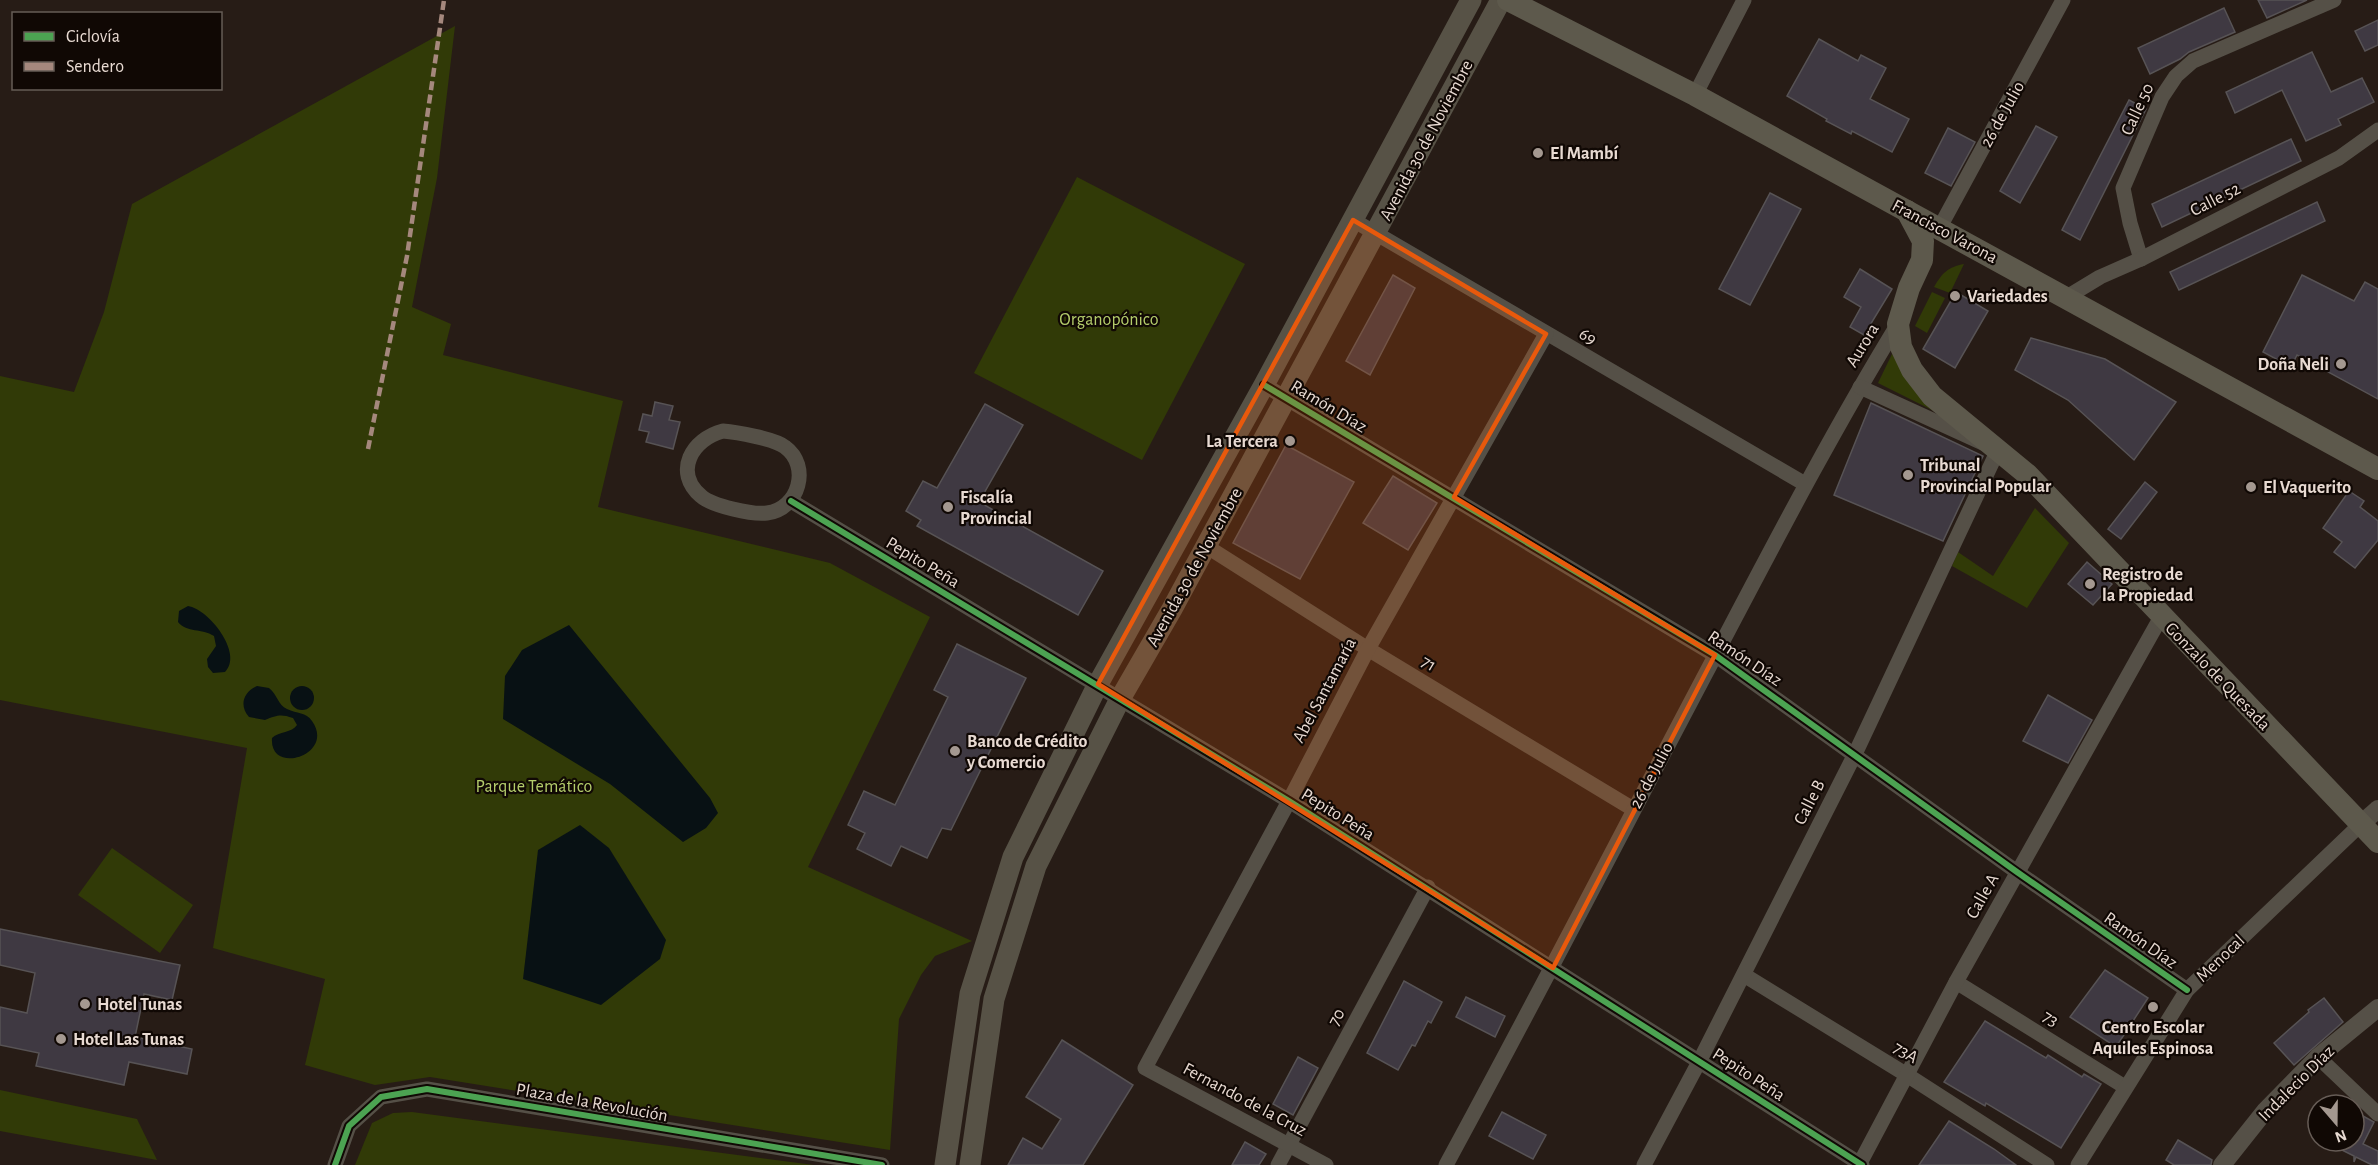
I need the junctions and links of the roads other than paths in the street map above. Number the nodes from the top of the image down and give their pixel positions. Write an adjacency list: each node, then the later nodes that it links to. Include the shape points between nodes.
1 (1471, 0): 10 (main road, Avenida 30 de Noviembre)
2 (1501, 0): 12 (main road, Avenida 30 de Noviembre)
3 (1508, 0): 7 (main road, Francisco Varona)
4 (1744, 0): 7 (street)
5 (2063, 0): 11 (street, 26 de Julio)
6 (2334, 0): 14 (street, Calle 50, via 2193,61 2176,76 2162,97 2123,188)
7 (1695, 95): 9 (main road, Francisco Varona)
8 (2376, 135): 14 (street, Calle 52)
9 (1907, 211): 11 (main road, Francisco Varona); 15 (main road, via 1923,241)
10 (1353, 220): 12 (street, 69); 19 (main road, Avenida 30 de Noviembre)
11 (1940, 227): 13 (main road, Francisco Varona)
12 (1375, 234): 18 (street, 69); 21 (main road, Avenida 30 de Noviembre)
13 (1975, 247): 15 (main road, via 1949,248); 16 (main road, Francisco Varona)
14 (2141, 259): 16 (street, Calle 52)
15 (1923, 260): 17 (main road)
16 (2067, 297): 23 (main road, Francisco Varona)
17 (1898, 324): 20 (street, Aurora); 22 (main road, Gonzalo de Quesada, via 1901,347 1912,370 1932,396)
18 (1546, 334): 24 (street, 69); 25 (street, Abel Santamaría)
19 (1264, 385): 21 (street, Ramón Díaz); 31 (main road, Avenida 30 de Noviembre)
20 (1860, 387): 22 (street); 24 (street, 26 de Julio)
21 (1287, 398): 25 (street, Ramón Díaz); 27 (main road, Avenida 30 de Noviembre)
22 (1998, 450): 28 (main road, Gonzalo de Quesada, via 2028,475); 33 (street, Calle B)
23 (2378, 469)
24 (1805, 484): 30 (street, 26 de Julio)
25 (1454, 497): 29 (street, Abel Santamaría); 30 (street, Ramón Díaz)
26 (791, 501): 26 (street, via 776,511 758,513 710,502 700,496 689,475 692,451 700,441 723,431 784,445 799,466 800,478); 31 (street, Pepito Peña)
27 (1206, 546): 29 (street, 71); 32 (main road, Avenida 30 de Noviembre)
28 (2161, 617): 36 (main road, Gonzalo de Quesada); 38 (street, Calle A)
29 (1368, 649): 34 (street, Abel Santamaría); 35 (street, 71)
30 (1715, 655): 33 (street, Ramón Díaz); 35 (street, 26 de Julio)
31 (1098, 684): 32 (street, Pepito Peña); 54 (main road, Avenida 30 de Noviembre, via 1013,857 1006,879 970,994)
32 (1120, 699): 34 (street, Pepito Peña); 55 (main road, Avenida 30 de Noviembre, via 1036,866 994,999)
33 (1856, 754): 38 (street, Ramón Díaz); 41 (street, Calle B)
34 (1289, 801): 39 (street, Pepito Peña); 47 (street, Abel Santamaría)
35 (1633, 809): 40 (street, 26 de Julio)
36 (2370, 816): 37 (main road, Gonzalo de Quesada); 43 (street, Menocal)
37 (2378, 842)
38 (2017, 872): 42 (street, Calle A); 43 (street, Ramón Díaz)
39 (1428, 887): 40 (street, Pepito Peña); 51 (street, 70)
40 (1553, 968): 46 (street, Pepito Peña); 58 (street, 26 de Julio)
41 (1744, 975): 46 (street, Calle B); 48 (street, 73A)
42 (1956, 982): 48 (street, Calle A); 49 (street, 73)
43 (2187, 990): 49 (street, Menocal)
44 (2378, 1008): 45 (street, Indalecio Díaz)
45 (2318, 1057): 50 (street); 63 (street, Indalecio Díaz, via 2265,1111)
46 (1700, 1060): 59 (street, Calle B); 60 (street, Pepito Peña)
47 (1145, 1068): 51 (street, Fernando de la Cruz)
48 (1907, 1075): 60 (street, Calle A); 61 (street, 73A)
49 (2125, 1087): 62 (street, Menocal)
50 (2378, 1114)
51 (1289, 1145): 56 (street, 70); 57 (street, Fernando de la Cruz)
52 (335, 1165): 53 (street, Plaza de la Revolución, via 349,1125 381,1097 427,1089)
53 (882, 1165)
54 (945, 1165)
55 (970, 1165)
56 (1278, 1165)
57 (1326, 1165)
58 (1446, 1165)
59 (1644, 1165)
60 (1860, 1165)
61 (2047, 1165)
62 (2078, 1165)
63 (2222, 1165)

